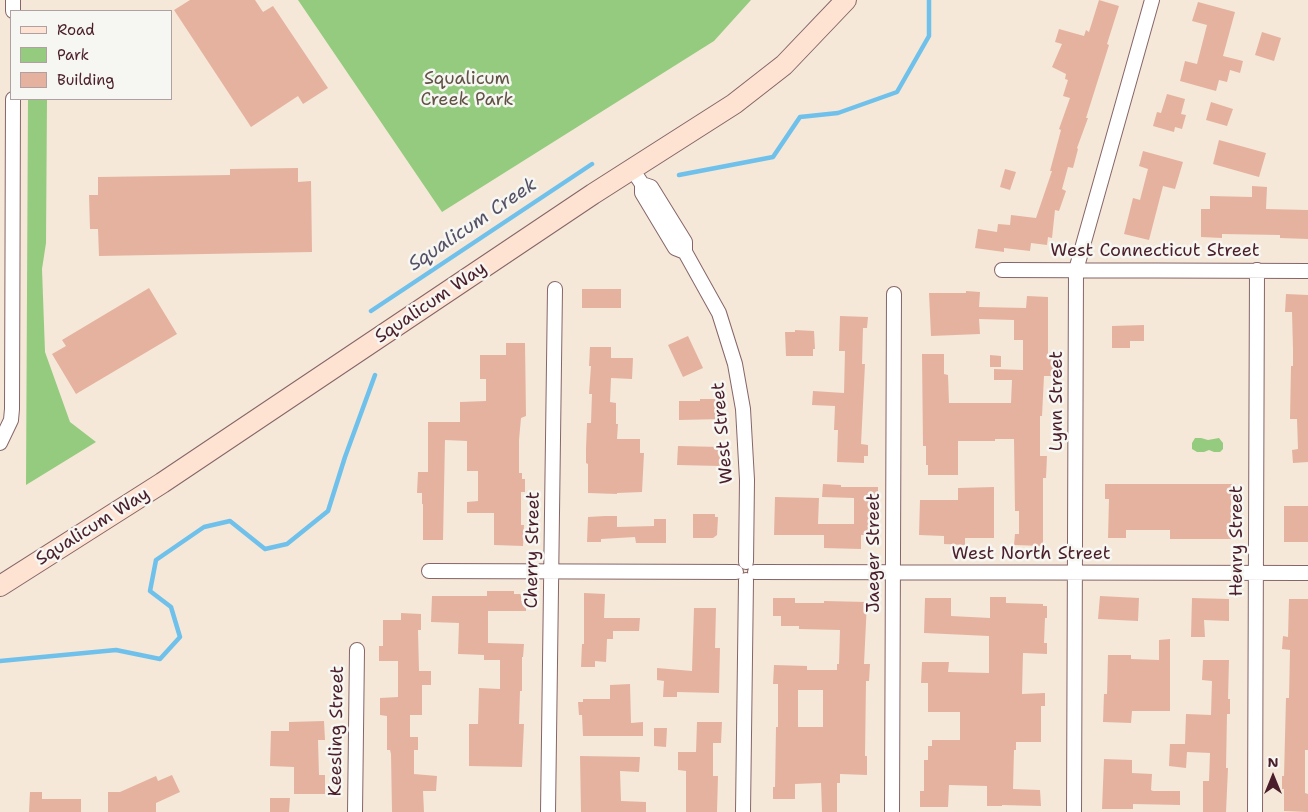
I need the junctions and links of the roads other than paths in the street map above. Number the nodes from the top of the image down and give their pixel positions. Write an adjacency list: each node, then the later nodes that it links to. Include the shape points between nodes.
1 (846, 0): 4 (street, Squalicum Way, via 784,65)
2 (1152, 0): 7 (street, Lynn Street)
3 (13, 100): 5 (street)
4 (638, 176): 15 (street, West Street, via 642,193 675,248 685,252 719,313 735,364 743,409 747,480); 20 (street, Squalicum Way)
5 (6, 267): 12 (street, via 12,409 11,420)
6 (1002, 270): 7 (street, West Connecticut Street)
7 (1076, 270): 8 (street, West Connecticut Street); 17 (street, Lynn Street)
8 (1257, 270): 9 (street, West Connecticut Street); 18 (street, Henry Street)
9 (1308, 271)
10 (555, 289): 14 (street, Cherry Street)
11 (894, 294): 16 (street, Jaeger Street)
12 (0, 443)
13 (429, 570): 14 (street, West North Street)
14 (551, 571): 15 (street, West North Street); 23 (street, Cherry Street)
15 (746, 571): 16 (street, West North Street); 24 (street, West Street)
16 (893, 572): 17 (street, West North Street); 25 (street, Jaeger Street)
17 (1075, 573): 18 (street, West North Street); 26 (street, Lynn Street)
18 (1256, 573): 19 (street, West North Street); 27 (street, Henry Street)
19 (1308, 573)
20 (0, 586)
21 (357, 650): 22 (street, Keesling Street)
22 (355, 812)
23 (548, 812)
24 (743, 812)
25 (892, 812)
26 (1074, 812)
27 (1255, 812)

